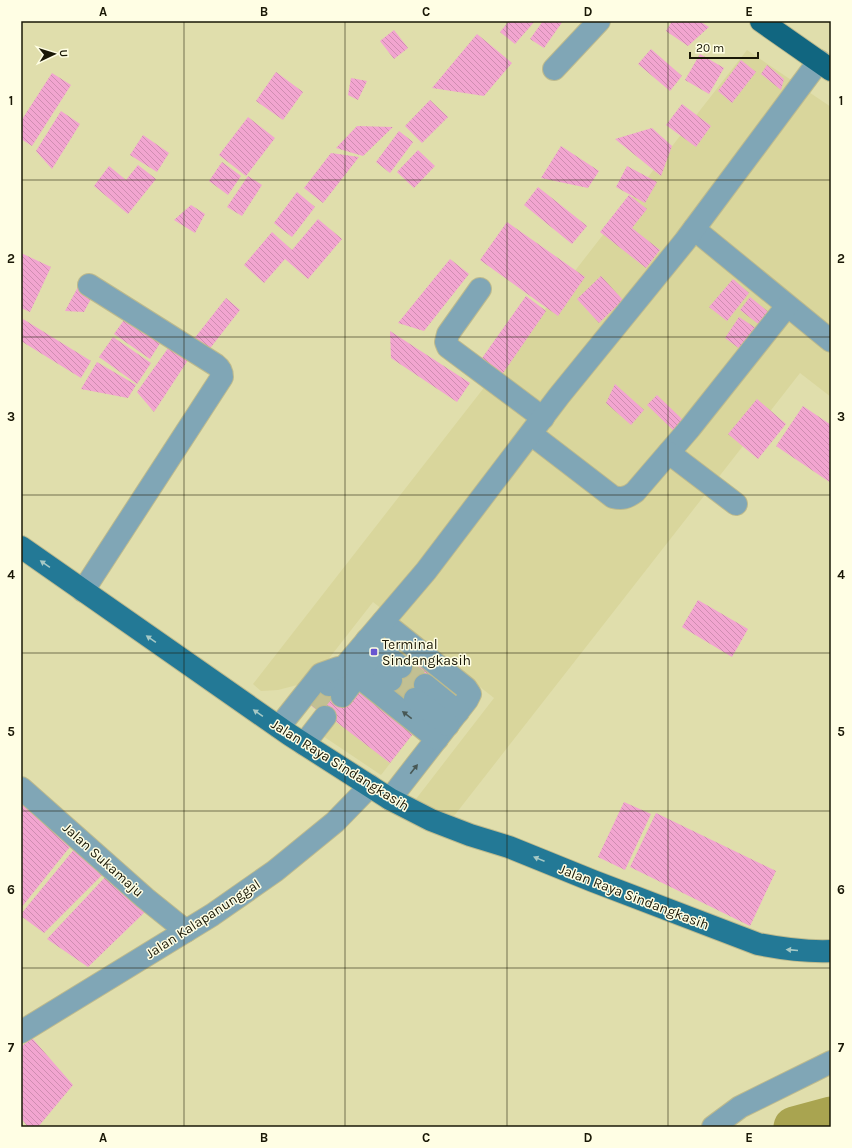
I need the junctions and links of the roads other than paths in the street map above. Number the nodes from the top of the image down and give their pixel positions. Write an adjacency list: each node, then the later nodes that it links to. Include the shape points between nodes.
1 (598, 21): 4 (street)
2 (761, 21): 3 (highway)
3 (825, 66): 5 (street)
4 (554, 69)
5 (694, 229): 8 (street); 10 (street)
6 (89, 285): 14 (street, via 219,367 222,377)
7 (480, 289): 10 (street, via 448,334 448,347)
8 (788, 306): 9 (street); 11 (street)
9 (831, 341)
10 (537, 426): 11 (street, via 614,497 628,497); 15 (street)
11 (669, 453): 12 (street)
12 (736, 504)
13 (21, 547): 14 (main road, Jalan Raya Sindangkasih, one-way to 13)
14 (83, 591): 21 (main road, Jalan Raya Sindangkasih, one-way to 14)
15 (372, 646): 16 (street); 17 (street); 20 (street, one-way to 15); 20 (street, via 466,688 470,694); 21 (street, via 321,674)
16 (396, 673)
17 (336, 690)
18 (420, 692): 20 (street)
19 (319, 712): 21 (street)
20 (453, 718): 24 (street, one-way to 20)
21 (291, 735): 22 (main road, Jalan Raya Sindangkasih)
22 (370, 786): 24 (main road, Jalan Raya Sindangkasih); 25 (street, Jalan Kalapanunggal, via 335,822 275,871)
23 (21, 788): 25 (street, Jalan Sukamaju)
24 (390, 799): 26 (main road, Jalan Raya Sindangkasih, one-way to 24, via 785,950 745,940 509,847 444,825)
25 (186, 931): 27 (street, Jalan Kalapanunggal)
26 (831, 951)
27 (21, 1032)
28 (831, 1062): 29 (street, via 740,1107)
29 (713, 1127)

